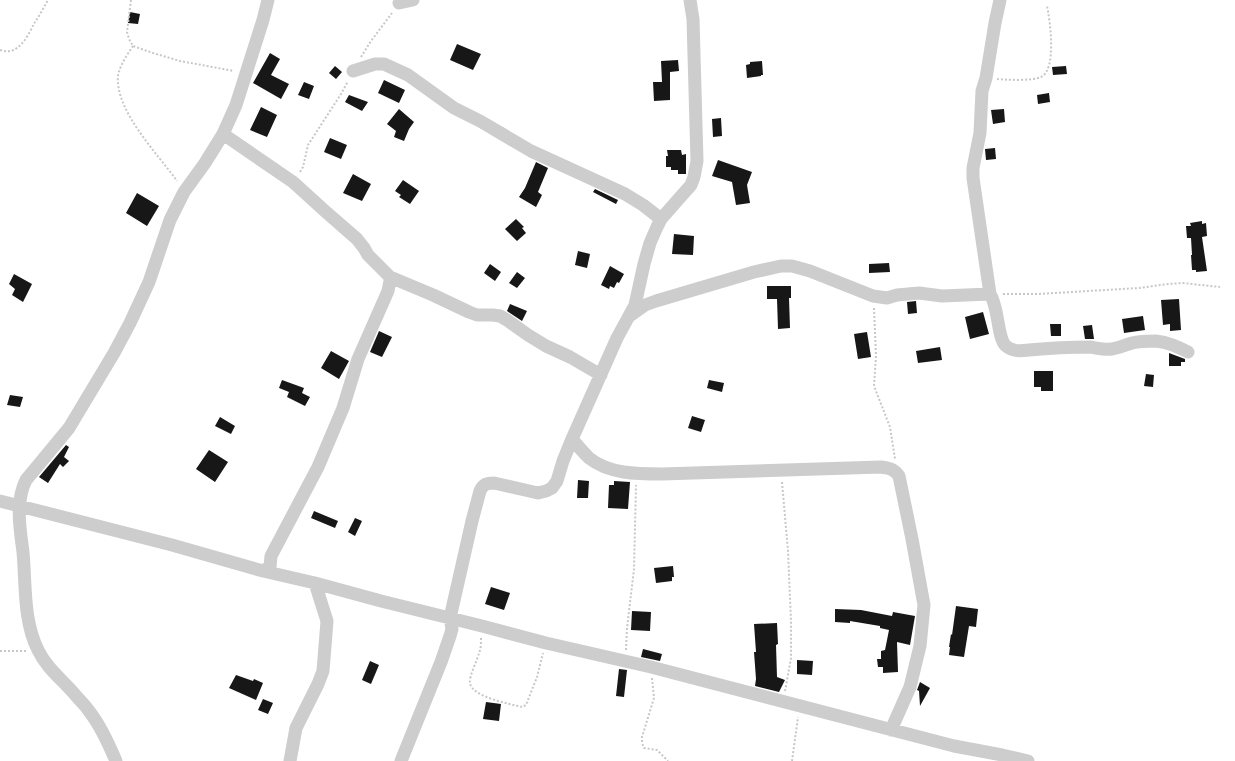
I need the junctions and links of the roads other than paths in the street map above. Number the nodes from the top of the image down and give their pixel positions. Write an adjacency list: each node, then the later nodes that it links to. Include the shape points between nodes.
1 (268, 0): 7 (street, via 247,74)
2 (413, 0): 5 (street)
3 (690, 0): 8 (street, via 693,19 697,161 691,185)
4 (1000, 0): 10 (street, via 982,92 980,133 973,168)
5 (399, 3)
6 (353, 71): 8 (street, via 384,64 408,75 454,108 531,151 625,194)
7 (223, 134): 9 (street, via 293,182 357,239 368,255); 16 (street, via 184,192 170,220 149,282 130,323 69,428 26,480 21,490)
8 (661, 219): 11 (street, via 650,243 638,295)
9 (390, 277): 13 (street, via 477,315 500,316 546,346); 17 (street, via 388,291 358,359 343,408 318,467 271,556 270,567)
10 (990, 294): 11 (street, via 942,296 919,293 887,298 873,296 810,271 782,266 656,301); 12 (street, via 1002,338 1005,345 1012,350 1085,347 1109,350 1156,341 1168,343)
11 (629, 316): 13 (street)
12 (1188, 352)
13 (601, 375): 14 (street)
14 (572, 439): 19 (street, via 552,488 538,493 494,483 482,486); 20 (street, via 597,463 620,472 636,474 881,467 895,470 899,476 904,499 924,605 920,646 910,687)
15 (0, 501): 16 (street)
16 (20, 507): 17 (street); 21 (street, via 28,619 38,650 46,663 94,718)
17 (263, 571): 18 (street)
18 (315, 583): 19 (street); 22 (street, via 327,621 323,671 296,728)
19 (450, 618): 20 (street); 23 (street, via 452,629 448,642)
20 (891, 730): 24 (street)
21 (116, 761)
22 (290, 761)
23 (401, 761)
24 (1028, 761)

